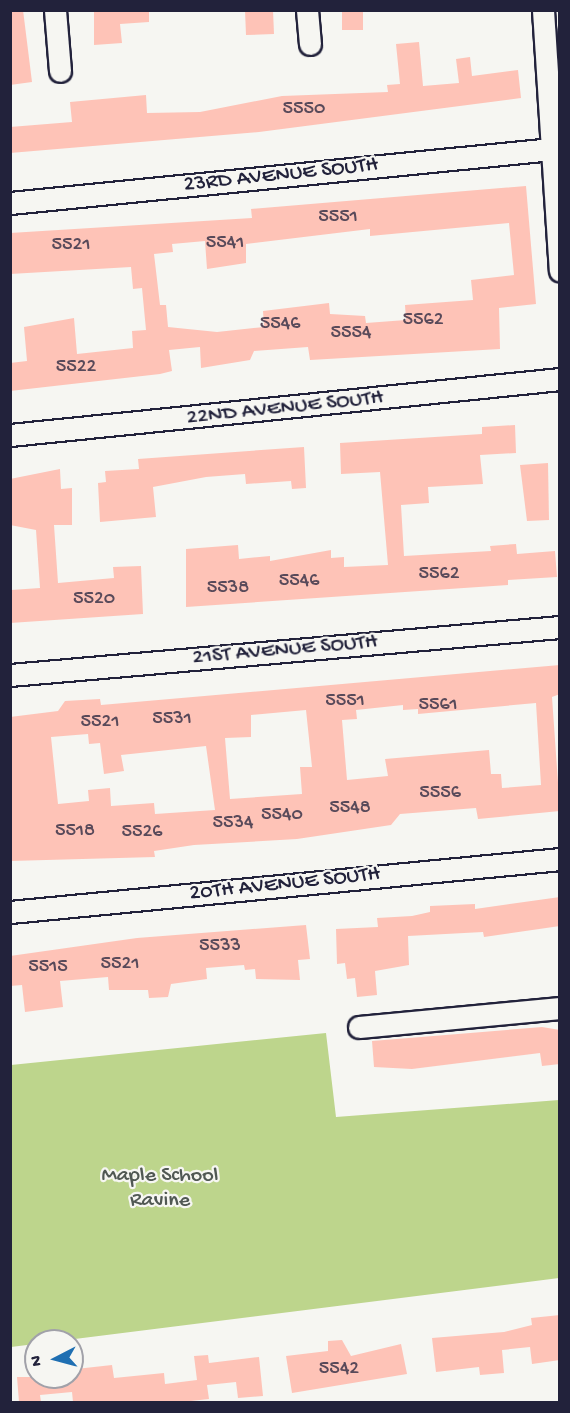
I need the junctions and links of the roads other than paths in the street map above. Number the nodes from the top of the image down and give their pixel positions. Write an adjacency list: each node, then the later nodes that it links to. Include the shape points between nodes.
1 (55, 10): 5 (street)
2 (307, 10): 4 (street)
3 (543, 10): 6 (street)
4 (310, 44)
5 (60, 71)
6 (552, 149): 7 (street, 23RD AVENUE SOUTH); 8 (street)
7 (10, 203)
8 (560, 270)
9 (560, 370): 10 (street)
10 (560, 379): 11 (street, 22ND AVENUE SOUTH)
11 (10, 435)
12 (560, 627): 13 (street, 21ST AVENUE SOUTH)
13 (10, 675)
14 (560, 859): 15 (street, 20TH AVENUE SOUTH)
15 (10, 912)
16 (560, 1008): 17 (street)
17 (359, 1027)

